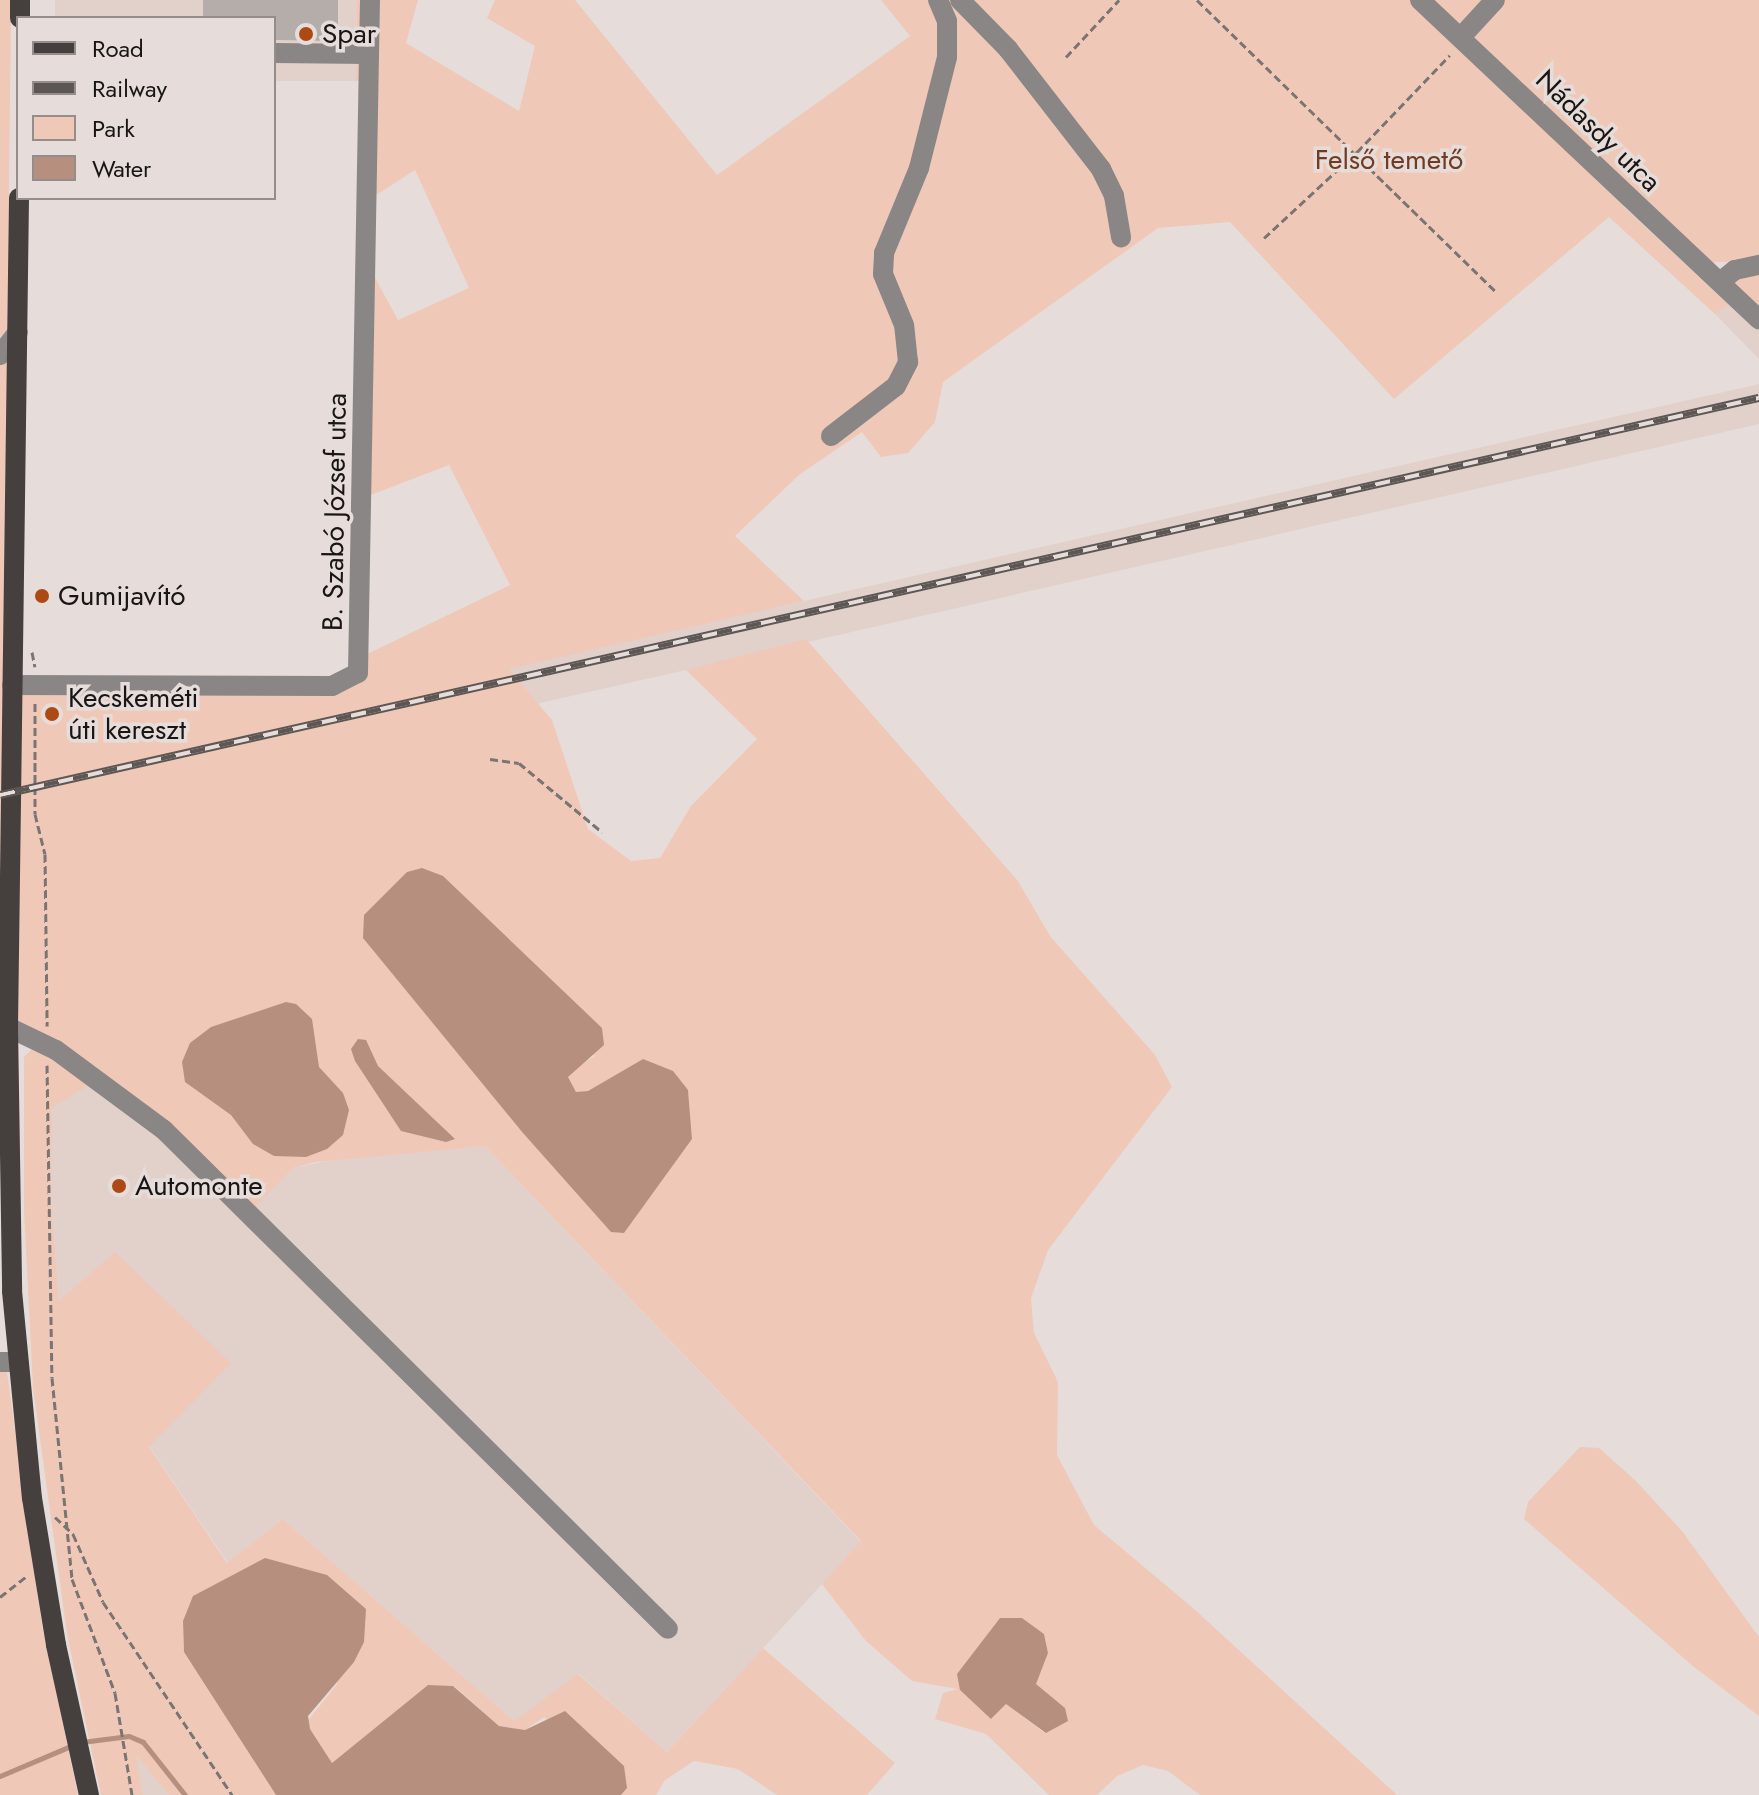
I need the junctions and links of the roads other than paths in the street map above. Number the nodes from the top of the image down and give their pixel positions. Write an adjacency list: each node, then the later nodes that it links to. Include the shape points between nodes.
1 (370, 0): 8 (street, B. Szabó József utca)
2 (938, 0): 17 (street, via 947,21 947,57 919,168 884,253 883,274 904,325 908,362 896,386)
3 (960, 0): 10 (street, via 1017,60 1101,169 1114,196)
4 (1420, 0): 6 (street, Nádasdy utca)
5 (1495, 0): 6 (street)
6 (1462, 39): 12 (street, Nádasdy utca)
7 (276, 53): 8 (street)
8 (369, 54): 18 (street, B. Szabó József utca, via 358,673 332,686)
9 (19, 200): 14 (main road)
10 (1121, 237)
11 (1759, 265): 12 (street, via 1735,270)
12 (1720, 282): 13 (street, Nádasdy utca)
13 (1759, 320)
14 (18, 332): 15 (street); 16 (main road)
15 (0, 355)
16 (9, 367): 18 (main road)
17 (831, 436)
18 (12, 685): 19 (main road)
19 (8, 1027): 20 (main road); 21 (street, via 47,1045 164,1130)
20 (8, 1362): 22 (main road, via 42,1566)
21 (668, 1629)
22 (89, 1795)

